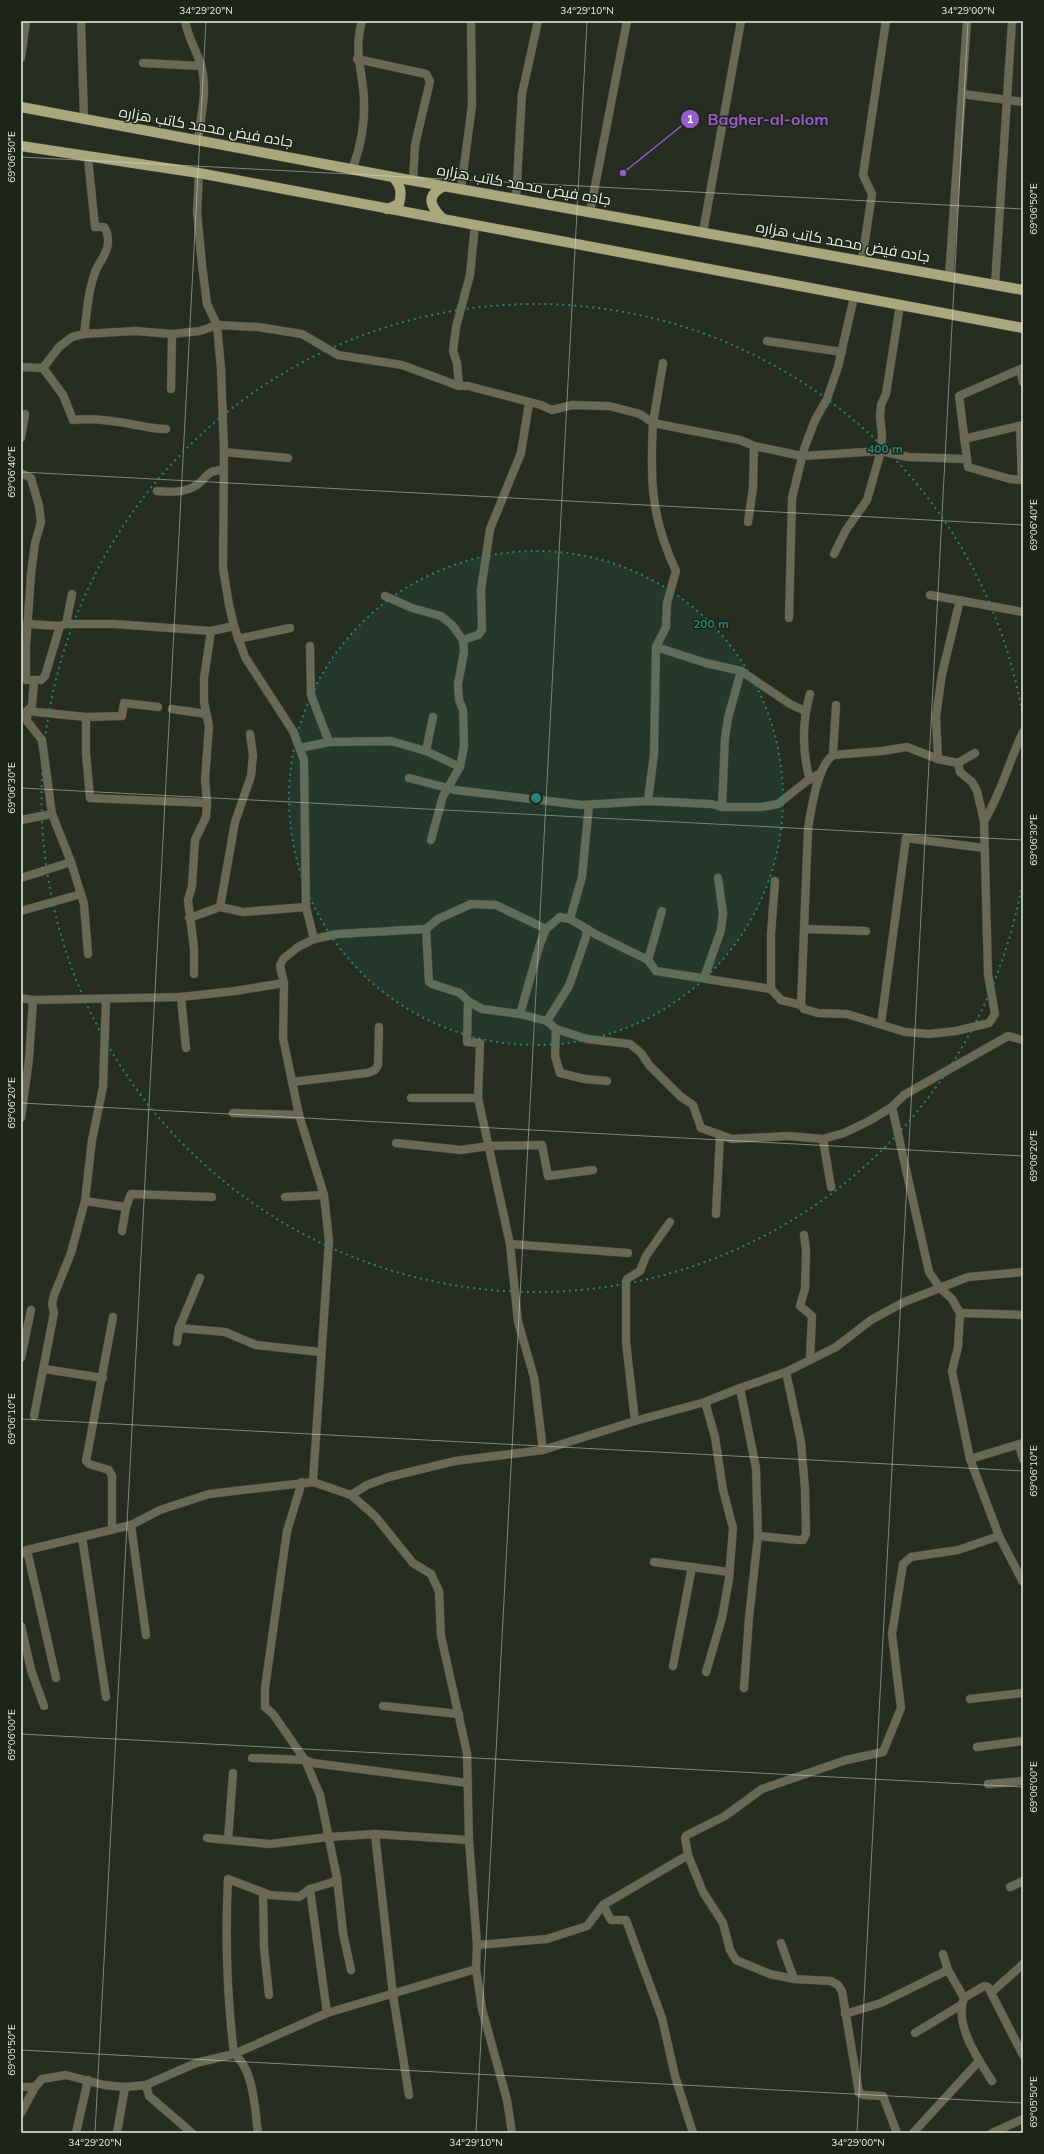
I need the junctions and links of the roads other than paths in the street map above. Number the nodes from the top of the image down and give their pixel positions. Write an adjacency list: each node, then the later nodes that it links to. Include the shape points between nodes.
1 (26, 21): 12 (street)
2 (81, 21): 20 (street)
3 (185, 21): 15 (street)
4 (362, 21): 13 (street)
5 (471, 21): 29 (street, via 472,105)
6 (538, 21): 30 (street, via 522,94)
7 (627, 21): 32 (street)
8 (741, 21): 35 (street)
9 (886, 21): 36 (street, via 863,175 872,194)
10 (967, 21): 16 (street)
11 (1012, 21): 17 (street)
12 (21, 58)
13 (357, 59): 24 (street, via 364,101 359,152); 27 (street, via 426,74 430,81 415,146)
14 (143, 63): 15 (street)
15 (201, 66): 21 (street, via 204,98)
16 (962, 94): 17 (street); 37 (street)
17 (1007, 101): 18 (street); 38 (street)
18 (1023, 102)
19 (21, 107): 20 (main road, جاده فیض محمد کاتب هزاره)
20 (84, 120): 21 (main road, جاده فیض محمد کاتب هزاره)
21 (198, 140): 24 (main road, جاده فیض محمد کاتب هزاره)
22 (21, 146): 23 (main road)
23 (88, 158): 25 (main road); 44 (street, via 95,227 108,231 108,240 89,295)
24 (352, 170): 26 (main road, جاده فیض محمد کاتب هزاره)
25 (199, 174): 31 (main road); 42 (street, via 197,212 207,304)
26 (393, 177): 27 (main road, جاده فیض محمد کاتب هزاره); 31 (main road, via 402,193 399,204)
27 (413, 181): 28 (main road, جاده فیض محمد کاتب هزاره)
28 (444, 186): 29 (main road, جاده فیض محمد کاتب هزاره); 33 (main road, via 435,191 431,199 433,209)
29 (461, 189): 30 (main road, جاده فیض محمد کاتب هزاره)
30 (516, 199): 32 (main road, جاده فیض محمد کاتب هزاره)
31 (387, 209): 33 (main road)
32 (590, 212): 35 (main road, جاده فیض محمد کاتب هزاره)
33 (443, 219): 34 (main road)
34 (475, 225): 40 (main road); 53 (street, via 470,275 456,327 453,351)
35 (703, 232): 36 (main road, جاده فیض محمد کاتب هزاره)
36 (862, 260): 37 (main road, جاده فیض محمد کاتب هزاره)
37 (949, 277): 38 (main road, جاده فیض محمد کاتب هزاره)
38 (995, 285): 39 (main road, جاده فیض محمد کاتب هزاره)
39 (1023, 290)
40 (854, 297): 41 (main road); 47 (street)
41 (900, 304): 43 (main road); 64 (street, via 886,394 881,405)
42 (217, 325): 45 (street, via 200,331); 53 (street, via 302,334 338,355 402,365); 63 (street)
43 (1023, 328)
44 (84, 334): 45 (street, via 135,331); 50 (street, via 72,337 59,347)
45 (172, 334): 54 (street)
46 (767, 341): 47 (street)
47 (842, 352): 65 (street, via 827,399 815,420)
48 (663, 363): 57 (street)
49 (21, 367): 50 (street)
50 (43, 368): 59 (street, via 63,395 73,420 87,419)
51 (1022, 369): 52 (street); 61 (street, via 959,396)
52 (1023, 382)
53 (459, 386): 55 (street, via 468,386)
54 (171, 389)
55 (529, 403): 57 (street, via 552,410 572,405 609,406 640,414); 86 (street, via 520,453 490,529 481,590 482,630 478,635)
56 (25, 414): 60 (street)
57 (652, 424): 62 (street, via 740,440); 89 (street, via 654,510 666,550 676,571 667,603 666,627)
58 (1021, 425): 61 (street); 70 (street)
59 (166, 429)
60 (21, 438)
61 (964, 439): 67 (street)
62 (754, 446): 65 (street); 72 (street, via 753,488)
63 (224, 452): 66 (street); 68 (street)
64 (881, 452): 65 (street); 67 (street, via 908,457); 73 (street, via 867,500 846,530)
65 (802, 456): 79 (street, via 792,498)
66 (288, 458)
67 (965, 459): 70 (street, via 968,467 1010,479)
68 (223, 470): 71 (street, via 211,471 196,485 184,490); 82 (street, via 224,568)
69 (21, 473): 80 (street, via 31,478 41,522 35,542)
70 (1023, 480)
71 (157, 491)
72 (748, 522)
73 (834, 554)
74 (72, 594): 81 (street)
75 (930, 595): 77 (street)
76 (385, 596): 86 (street, via 412,608 441,616 452,625)
77 (960, 600): 78 (street); 108 (street, via 942,674 936,717)
78 (1023, 612)
79 (789, 618)
80 (27, 624): 81 (street); 87 (street)
81 (63, 625): 84 (street, via 114,624); 91 (street, via 45,676 42,680)
82 (234, 626): 84 (street); 85 (street)
83 (290, 628): 85 (street)
84 (211, 631): 98 (street, via 204,678)
85 (238, 639): 104 (street, via 245,657 293,731)
86 (463, 640): 110 (street, via 464,652 458,684 464,726)
87 (23, 646): 91 (street, via 26,679)
88 (310, 646): 103 (street, via 311,695)
89 (656, 647): 90 (street, via 706,664); 115 (street, via 654,754)
90 (742, 671): 97 (street, via 790,704); 118 (street, via 728,718 725,738)
91 (34, 681): 96 (street, via 32,706)
92 (810, 694): 97 (street)
93 (836, 705): 107 (street)
94 (158, 707): 99 (street, via 124,703 122,716)
95 (172, 709): 98 (street)
96 (27, 711): 99 (street); 119 (street, via 27,721 42,740)
97 (805, 711): 113 (street, via 805,762)
98 (206, 714): 116 (street, via 209,726 205,779)
99 (86, 717): 116 (street, via 90,798)
100 (433, 717): 105 (street)
101 (1023, 732): 121 (street, via 993,806)
102 (250, 734): 129 (street, via 251,776 235,822)
103 (330, 742): 104 (street); 105 (street, via 391,742)
104 (300, 748): 130 (street, via 304,760)
105 (426, 751): 110 (street)
106 (975, 754): 109 (street)
107 (833, 755): 108 (street, via 907,747); 111 (street)
108 (938, 759): 109 (street)
109 (958, 763): 121 (street, via 960,772 972,782 977,791)
110 (460, 768): 114 (street)
111 (821, 774): 113 (street); 138 (street, via 808,829)
112 (409, 778): 114 (street)
113 (810, 780): 118 (street, via 778,804 761,807)
114 (448, 788): 117 (street); 122 (street, via 443,796)
115 (648, 801): 117 (street); 118 (street, via 711,804)
116 (207, 803): 133 (street, via 206,817 195,840 192,886 188,900)
117 (589, 805): 134 (street, via 584,870)
118 (722, 807)
119 (52, 814): 120 (street); 124 (street)
120 (21, 820)
121 (984, 821): 123 (street)
122 (432, 840)
123 (984, 848): 155 (street, via 906,838); 155 (street, via 988,974 994,1014 992,1018 989,1023 929,1034 905,1032)
124 (71, 862): 125 (street); 128 (street)
125 (21, 878)
126 (718, 878): 144 (street, via 724,913 721,930)
127 (775, 881): 146 (street)
128 (81, 894): 131 (street); 141 (street)
129 (220, 907): 130 (street, via 243,912); 133 (street)
130 (306, 907): 140 (street)
131 (21, 911)
132 (662, 911): 142 (street)
133 (189, 918): 143 (street, via 194,948)
134 (570, 918): 136 (street, via 560,917); 137 (street)
135 (426, 928): 136 (street, via 438,919 471,904 496,905); 140 (street, via 337,934); 151 (street, via 429,982 460,992)
136 (546, 929): 153 (street)
137 (588, 929): 142 (street); 154 (street, via 569,986)
138 (805, 929): 139 (street); 152 (street)
139 (866, 931)
140 (314, 939): 145 (street, via 283,959 280,966)
141 (88, 954)
142 (648, 960): 144 (street, via 656,971)
143 (194, 974)
144 (704, 978): 146 (street)
145 (284, 983): 147 (street); 161 (street, via 283,1038)
146 (771, 989): 152 (street, via 782,1000)
147 (181, 997): 149 (street); 159 (street)
148 (21, 998): 150 (street)
149 (106, 999): 150 (street); 177 (street, via 103,1087 92,1140)
150 (34, 1000): 167 (street)
151 (468, 1001): 153 (street, via 482,1009); 163 (street, via 467,1042 480,1044)
152 (801, 1005): 155 (street, via 804,1009 818,1013 847,1014)
153 (520, 1014): 154 (street)
154 (547, 1021): 157 (street)
155 (881, 1024)
156 (379, 1027): 161 (street, via 378,1065 375,1070)
157 (556, 1029): 160 (street, via 555,1056 560,1073); 168 (street, via 587,1039 630,1044 680,1096 693,1105 701,1128)
158 (1023, 1040): 164 (street, via 1008,1036 904,1095)
159 (186, 1048)
160 (607, 1081)
161 (292, 1082): 166 (street)
162 (411, 1098): 163 (street)
163 (478, 1098): 171 (street)
164 (892, 1106): 169 (street, via 844,1133); 187 (street, via 924,1255 929,1272)
165 (233, 1113): 166 (street)
166 (299, 1115): 174 (street)
167 (21, 1118)
168 (720, 1135): 169 (street, via 732,1139 788,1136); 179 (street)
169 (823, 1139): 173 (street)
170 (396, 1143): 171 (street, via 461,1150)
171 (488, 1146): 172 (street, via 542,1145 549,1176); 183 (street)
172 (593, 1170)
173 (831, 1187)
174 (324, 1195): 176 (street); 194 (street, via 329,1241)
175 (212, 1197): 178 (street, via 131,1194)
176 (285, 1197)
177 (85, 1201): 178 (street); 197 (street, via 71,1253 53,1299 54,1313)
178 (126, 1207): 181 (street)
179 (716, 1214)
180 (670, 1222): 203 (street, via 646,1256 640,1271 626,1282 626,1342)
181 (122, 1231)
182 (804, 1235): 196 (street, via 805,1289 800,1306 812,1316)
183 (510, 1244): 184 (street); 205 (street, via 518,1322 534,1377)
184 (628, 1253)
185 (1023, 1272): 187 (street, via 968,1277)
186 (200, 1278): 192 (street)
187 (940, 1288): 189 (street, via 952,1299); 196 (street, via 904,1302 871,1320 836,1347)
188 (31, 1310): 195 (street)
189 (960, 1313): 190 (street); 206 (street, via 958,1347 952,1371)
190 (1023, 1316)
191 (113, 1317): 199 (street)
192 (179, 1328): 193 (street); 194 (street, via 225,1332 256,1345)
193 (177, 1342)
194 (320, 1352): 209 (street)
195 (21, 1358)
196 (810, 1359): 198 (street)
197 (44, 1369): 199 (street); 202 (street)
198 (786, 1372): 200 (street); 213 (street, via 801,1442 806,1534 803,1540)
199 (103, 1378): 212 (street, via 86,1461 109,1470 112,1476)
200 (740, 1388): 201 (street); 213 (street, via 756,1468)
201 (705, 1402): 203 (street); 219 (street, via 715,1437 723,1490 734,1528)
202 (34, 1416)
203 (635, 1421): 205 (street)
204 (1021, 1444): 206 (street); 207 (street)
205 (544, 1450): 210 (street, via 455,1462 389,1477 367,1485)
206 (970, 1459): 214 (street)
207 (1023, 1459)
208 (302, 1482): 209 (street); 211 (street, via 208,1494 160,1510); 236 (street, via 287,1531 264,1688 265,1707 273,1714)
209 (313, 1482): 210 (street)
210 (351, 1495): 232 (street, via 375,1516 413,1562 431,1574 439,1591 441,1636)
211 (131, 1525): 212 (street); 222 (street)
212 (112, 1530): 215 (street)
213 (758, 1536): 226 (street)
214 (999, 1536): 220 (street); 246 (street, via 958,1550 911,1556 903,1564 892,1634 902,1708 883,1752 819,1769 762,1789 725,1816 687,1835 685,1842)
215 (82, 1538): 216 (street); 228 (street)
216 (24, 1552): 225 (street)
217 (654, 1562): 218 (street)
218 (692, 1567): 219 (street); 223 (street)
219 (729, 1572): 224 (street, via 722,1618)
220 (1023, 1582)
221 (21, 1626): 230 (street, via 31,1670)
222 (146, 1635)
223 (673, 1666)
224 (706, 1672)
225 (56, 1678)
226 (744, 1688)
227 (1023, 1693): 229 (street)
228 (106, 1697)
229 (970, 1699)
230 (44, 1706)
231 (383, 1706): 232 (street)
232 (460, 1714): 239 (street, via 467,1753)
233 (1023, 1741): 234 (street)
234 (977, 1747)
235 (252, 1758): 236 (street)
236 (305, 1760): 239 (street, via 317,1764); 242 (street, via 320,1795)
237 (233, 1773): 244 (street)
238 (1023, 1782): 240 (street)
239 (468, 1783): 245 (street)
240 (988, 1784)
241 (375, 1834): 242 (street); 245 (street); 263 (street)
242 (329, 1837): 244 (street, via 270,1844); 247 (street)
243 (207, 1838): 244 (street)
244 (228, 1840)
245 (469, 1840): 254 (street)
246 (688, 1855): 252 (street); 260 (street, via 703,1892 723,1923 730,1950 736,1960 770,1974)
247 (337, 1878): 250 (street, via 333,1882); 258 (street, via 343,1933)
248 (1023, 1881): 249 (street)
249 (1010, 1886)
250 (310, 1888): 251 (street, via 299,1897); 265 (street)
251 (263, 1892): 262 (street, via 264,1948); 268 (street, via 228,1879 225,1933)
252 (603, 1905): 254 (street, via 587,1926 547,1939); 285 (street, via 611,1920 626,1920 662,2018 677,2083)
253 (781, 1943): 260 (street)
254 (477, 1945): 257 (street)
255 (943, 1954): 259 (street)
256 (1023, 1964): 261 (street)
257 (476, 1969): 263 (street); 284 (street, via 482,2010 507,2100)
258 (351, 1970)
259 (948, 1970): 264 (street); 266 (street, via 881,2003)
260 (794, 1979): 266 (street, via 831,1981 838,1985)
261 (992, 1992): 264 (street, via 984,1986); 269 (street)
262 (269, 1995)
263 (393, 1995): 265 (street); 277 (street)
264 (963, 2002): 267 (street); 270 (street, via 961,2011 966,2033)
265 (326, 2013): 268 (street)
266 (846, 2014): 286 (street, via 859,2093 864,2096 883,2096)
267 (915, 2033)
268 (234, 2054): 273 (street, via 196,2063); 283 (street, via 242,2060 252,2090)
269 (1023, 2055)
270 (979, 2061): 272 (street); 287 (street)
271 (88, 2080): 275 (street, via 66,2075 42,2079); 276 (street); 280 (street)
272 (992, 2081)
273 (146, 2085): 276 (street); 282 (street, via 149,2096)
274 (21, 2087): 275 (street)
275 (35, 2087): 278 (street)
276 (125, 2087): 281 (street)
277 (409, 2095)
278 (21, 2113)
279 (1023, 2119): 288 (street)
280 (76, 2133)
281 (117, 2133)
282 (192, 2133)
283 (258, 2133)
284 (512, 2133)
285 (693, 2133)
286 (897, 2133)
287 (913, 2133)
288 (992, 2133)

